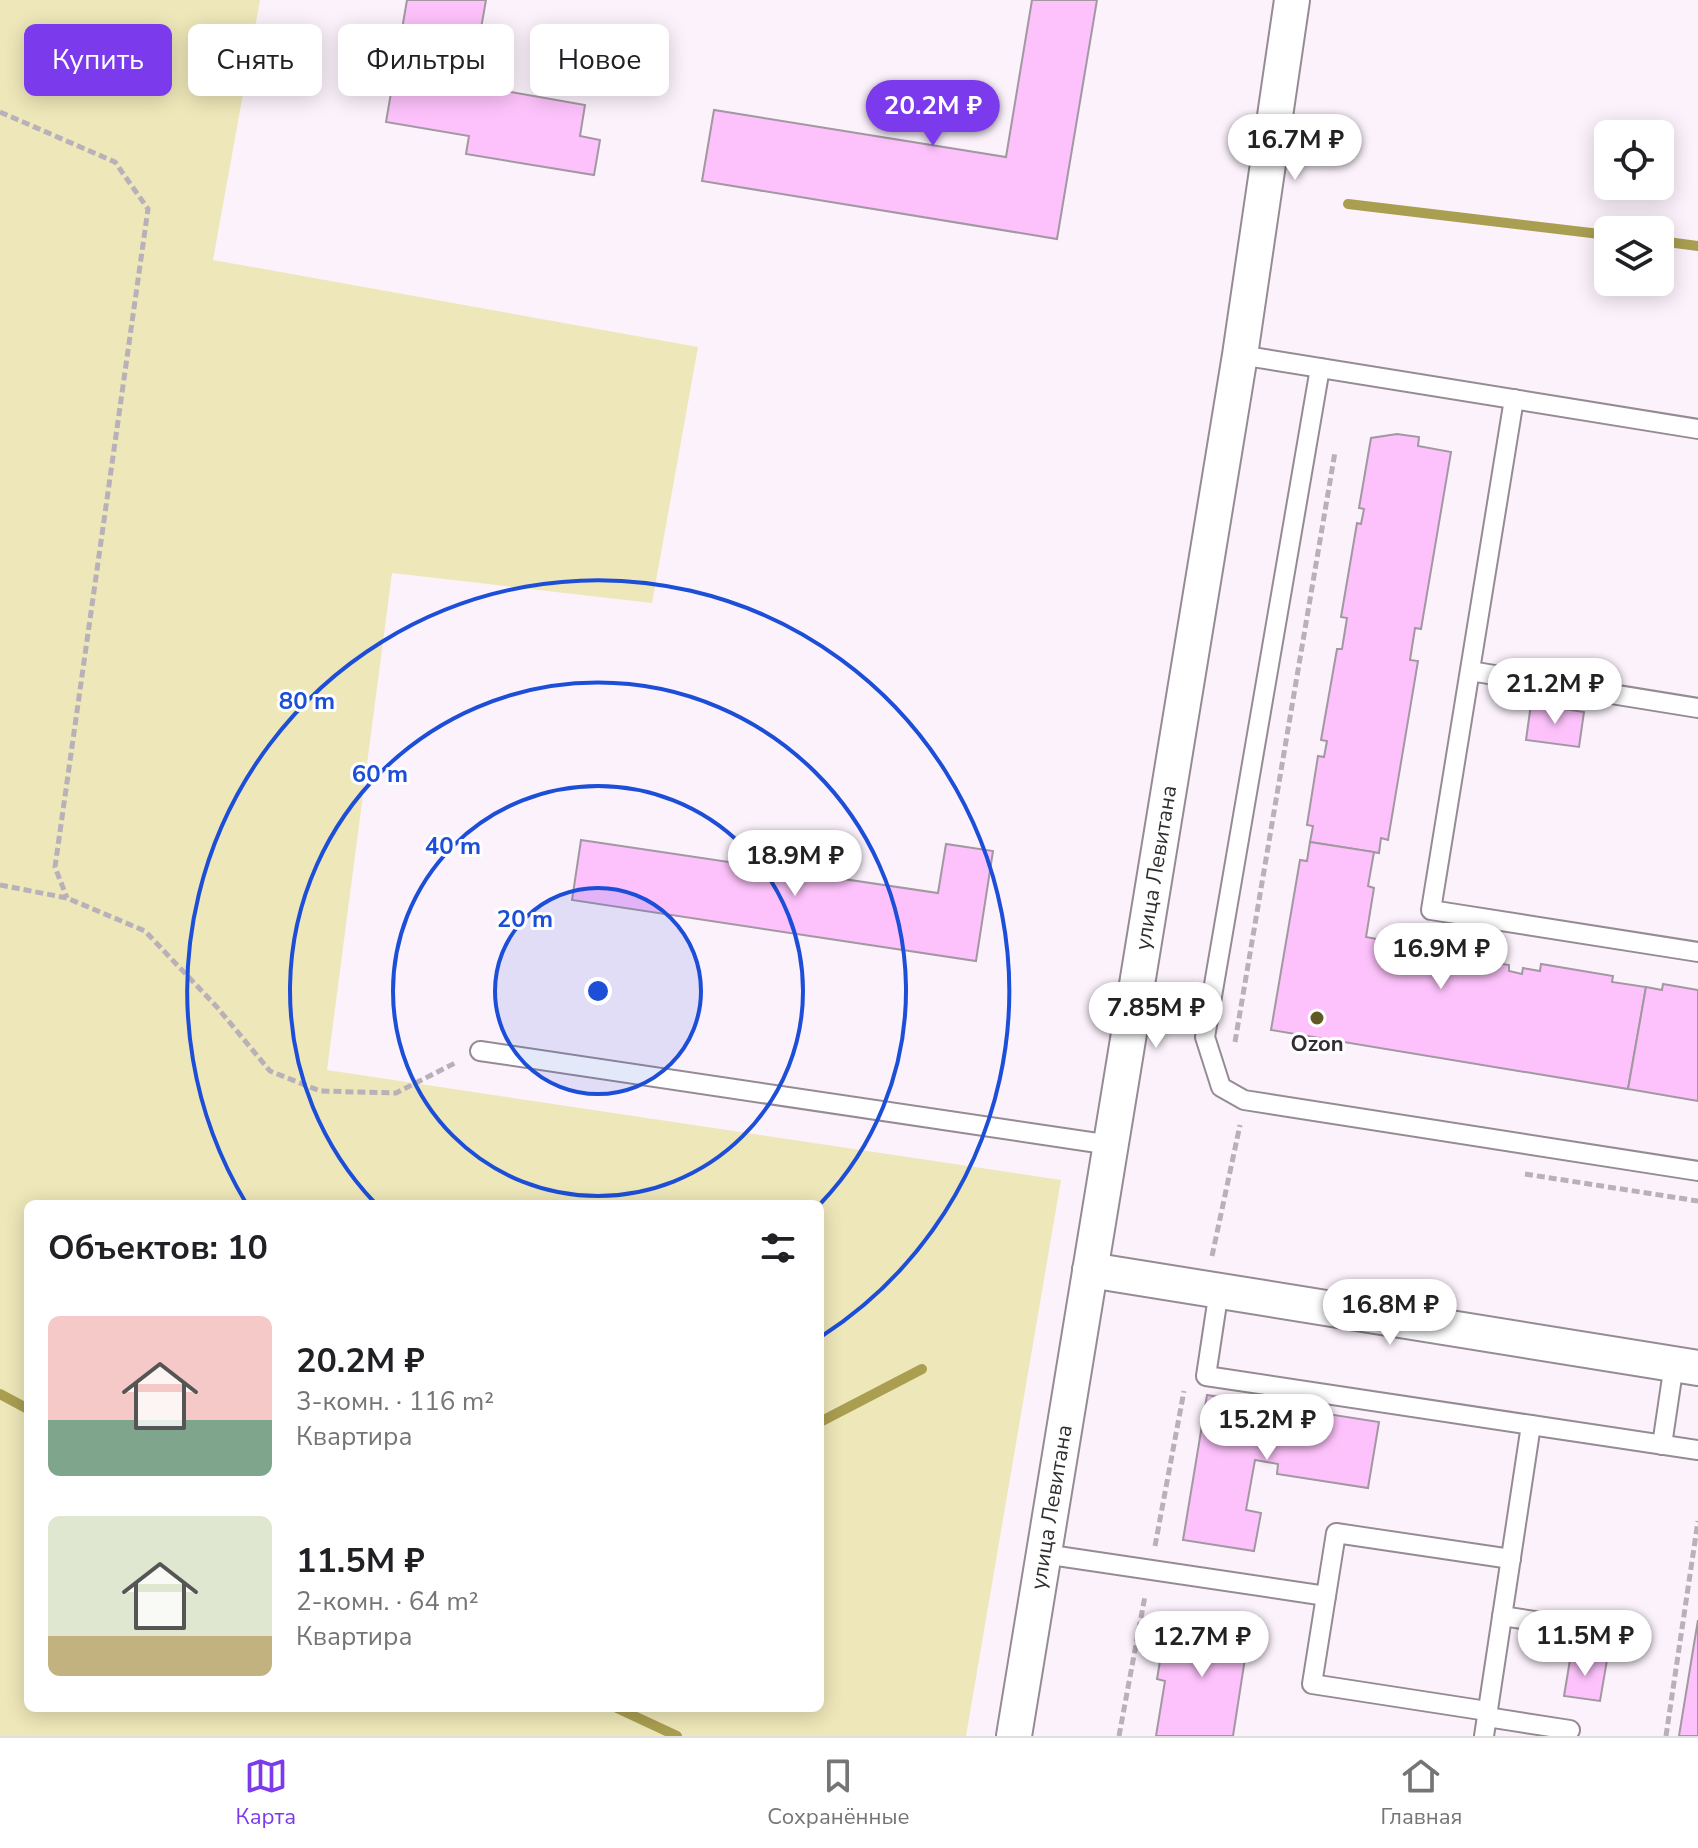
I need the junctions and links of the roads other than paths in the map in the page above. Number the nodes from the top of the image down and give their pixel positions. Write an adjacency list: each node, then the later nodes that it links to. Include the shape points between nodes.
1 (1292, 0): 2 (street, улица Левитана)
2 (1240, 355): 3 (lane); 10 (street, улица Левитана)
3 (1320, 368): 4 (lane); 11 (lane, via 1205,1037 1221,1087 1244,1100)
4 (1514, 399): 5 (lane); 6 (lane)
5 (1698, 429)
6 (1470, 671): 7 (lane); 8 (lane, via 1431,910)
7 (1698, 708)
8 (1698, 952)
9 (480, 1051): 10 (lane)
10 (1111, 1145): 12 (street, улица Левитана)
11 (1698, 1171)
12 (1090, 1270): 13 (street); 18 (street, улица Левитана)
13 (1212, 1289): 14 (street); 15 (lane, via 1206,1376)
14 (1686, 1366): 16 (lane)
15 (1531, 1425): 16 (lane); 19 (lane)
16 (1662, 1445): 17 (lane)
17 (1698, 1450)
18 (1044, 1554): 20 (lane); 25 (street, улица Левитана)
19 (1511, 1559): 20 (lane, via 1336,1533); 21 (lane)
20 (1326, 1596): 23 (lane, via 1312,1684)
21 (1502, 1616): 22 (lane); 23 (lane)
22 (1593, 1630)
23 (1487, 1714): 24 (lane); 26 (lane)
24 (1570, 1730)
25 (1014, 1736)
26 (1484, 1736)

